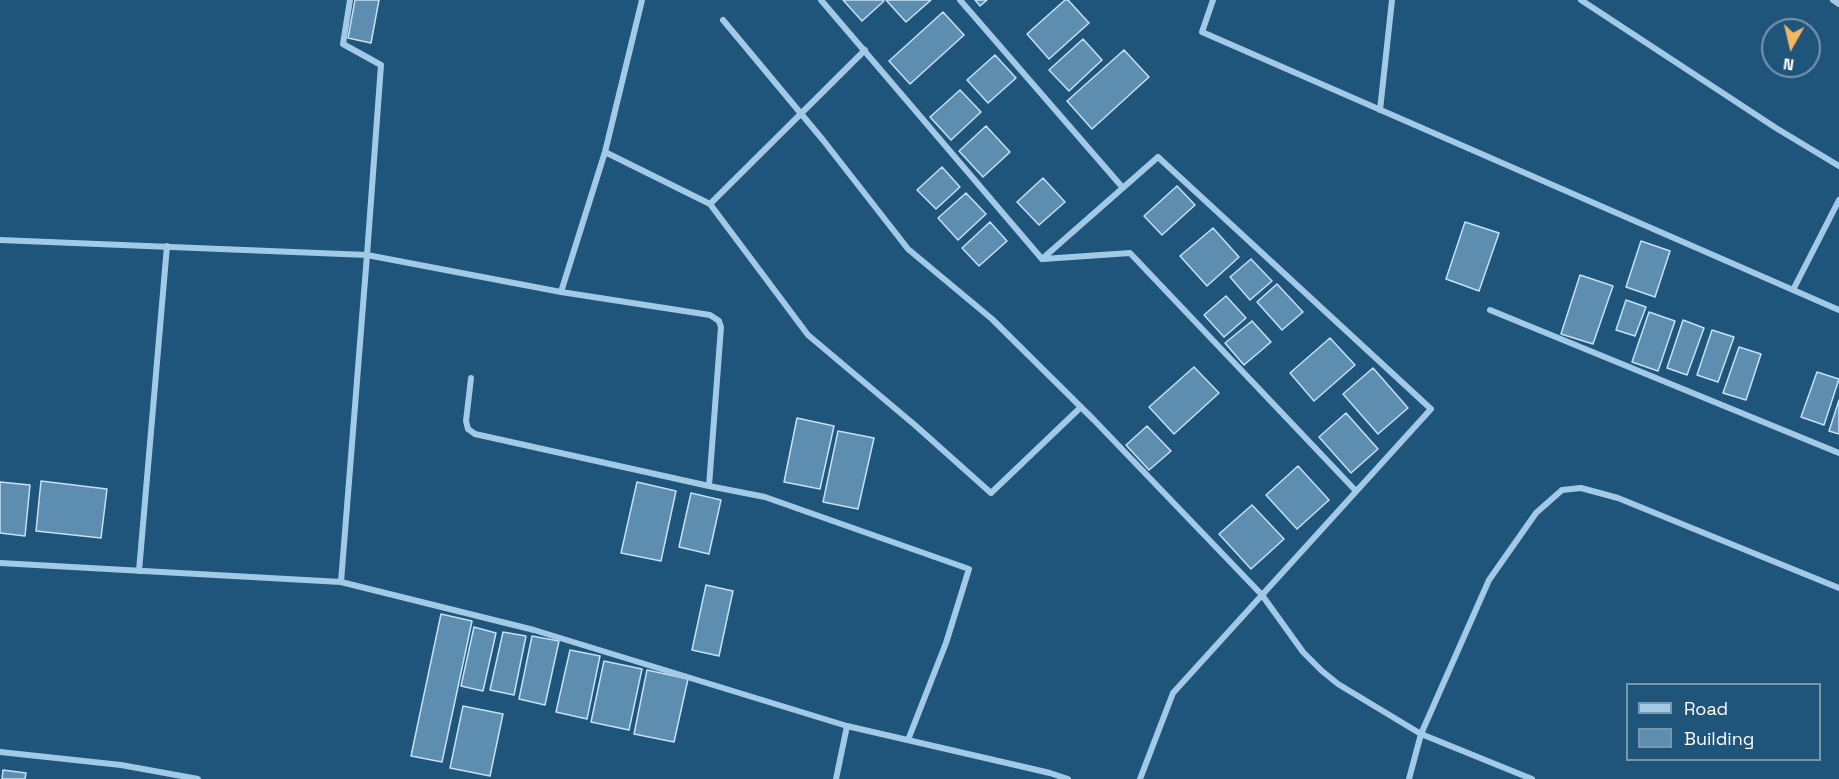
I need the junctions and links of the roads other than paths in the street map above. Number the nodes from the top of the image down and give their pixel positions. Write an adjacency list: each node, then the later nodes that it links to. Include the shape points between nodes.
1 (350, 0): 21 (street, via 343,44 381,65)
2 (642, 0): 14 (street)
3 (821, 0): 11 (street)
4 (960, 0): 16 (street)
5 (1213, 0): 12 (street, via 1202,32)
6 (1392, 0): 12 (street)
7 (1581, 0): 15 (street)
8 (1833, 0): 9 (street)
9 (1839, 4)
10 (723, 20): 13 (street)
11 (865, 50): 13 (street); 22 (street)
12 (1380, 110): 23 (street)
13 (801, 115): 18 (street); 28 (street, via 908,249 992,319)
14 (605, 152): 18 (street); 24 (street)
15 (1839, 166)
16 (1123, 188): 22 (street); 31 (street, via 1158,157 1431,409)
17 (1839, 200): 23 (street)
18 (710, 204): 28 (street, via 808,334 991,493)
19 (0, 240): 20 (street)
20 (166, 246): 21 (street); 33 (street)
21 (367, 255): 24 (street); 34 (street)
22 (1042, 259): 31 (street, via 1130,253)
23 (1793, 290): 26 (street)
24 (561, 292): 30 (street, via 710,315 719,321)
25 (1490, 310): 29 (street)
26 (1839, 310)
27 (471, 378): 30 (street, via 466,421 475,435)
28 (1081, 407): 36 (street)
29 (1839, 453)
30 (709, 486): 39 (street, via 765,497 969,569 946,643)
31 (1356, 491): 36 (street)
32 (0, 563): 33 (street)
33 (139, 571): 34 (street)
34 (341, 582): 37 (street, via 534,630)
35 (1839, 588): 38 (street, via 1617,498 1581,488 1562,490 1536,513 1489,580)
36 (1262, 595): 38 (street, via 1303,652 1322,671); 44 (street, via 1173,693)
37 (847, 726): 39 (street); 42 (street)
38 (1421, 734): 45 (street); 46 (street)
39 (908, 740): 43 (street)
40 (0, 752): 41 (street, via 121,765)
41 (198, 779)
42 (836, 779)
43 (1068, 779)
44 (1140, 779)
45 (1408, 779)
46 (1532, 779)

